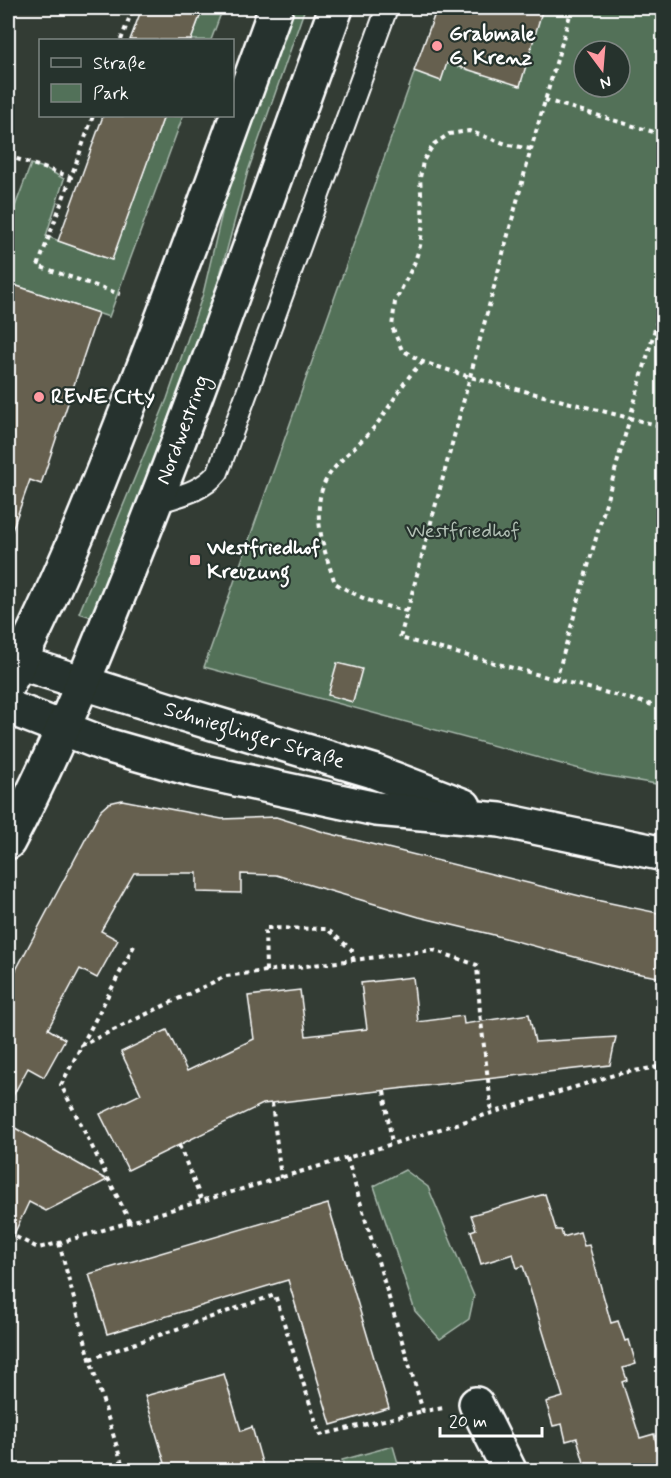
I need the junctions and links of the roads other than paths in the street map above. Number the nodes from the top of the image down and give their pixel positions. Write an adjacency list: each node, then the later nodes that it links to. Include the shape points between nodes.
1 (276, 8): 5 (main road, via 98,485)
2 (336, 8): 4 (main road, Nordwestring)
3 (387, 8): 4 (lane, via 218,472 201,488)
4 (156, 503): 6 (main road, Nordwestring)
5 (11, 668): 6 (main road, Schnieglinger Straße)
6 (85, 682): 8 (main road, Nordwestring); 9 (main road, Schnieglinger Straße, via 373,771)
7 (8, 707): 8 (main road, Schnieglinger Straße)
8 (64, 729): 9 (main road, Schnieglinger Straße, via 155,761 369,808); 10 (main road, Nordwestring)
9 (500, 820): 11 (main road, Schnieglinger Straße)
10 (8, 842)
11 (663, 854)
12 (476, 1404): 13 (main road)
13 (509, 1470)

